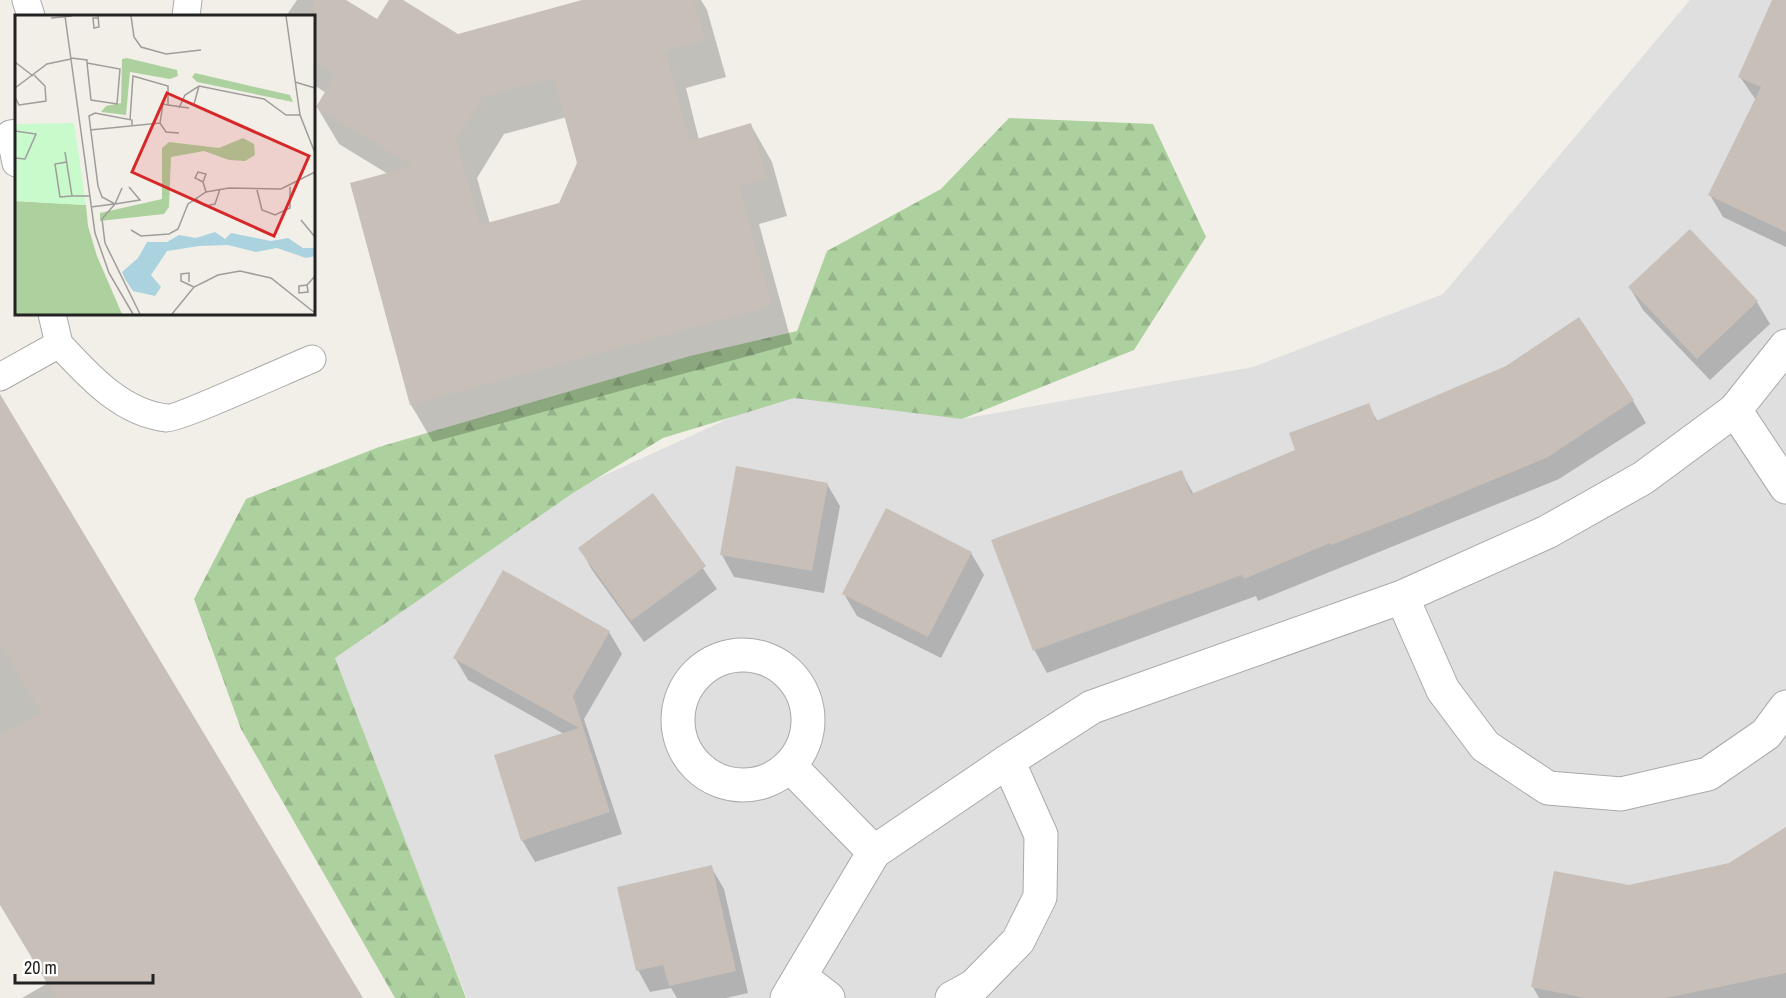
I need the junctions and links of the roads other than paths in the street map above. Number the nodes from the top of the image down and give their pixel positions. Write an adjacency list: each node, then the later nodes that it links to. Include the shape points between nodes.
1 (26, 0): 3 (lane)
2 (188, 0): 4 (lane)
3 (31, 15)
4 (186, 15)
5 (15, 133): 6 (lane, via 10,134)
6 (15, 158)
7 (52, 315): 8 (lane)
8 (59, 344): 10 (lane, via 126,405 169,418); 11 (lane)
9 (1786, 346): 12 (street)
10 (312, 359)
11 (0, 377)
12 (1735, 410): 13 (street); 14 (street, via 1634,483 1547,532)
13 (1786, 487)
14 (1402, 597): 15 (street, via 1443,690 1485,746 1548,788 1621,794 1708,774 1766,734); 16 (street, via 1092,707)
15 (1786, 707)
16 (1008, 761): 18 (street); 21 (street, via 1041,835 1040,897 1018,941 974,986)
17 (790, 766): 18 (street)
18 (874, 852): 19 (street)
19 (794, 988): 20 (street)
20 (828, 998)
21 (952, 998)

